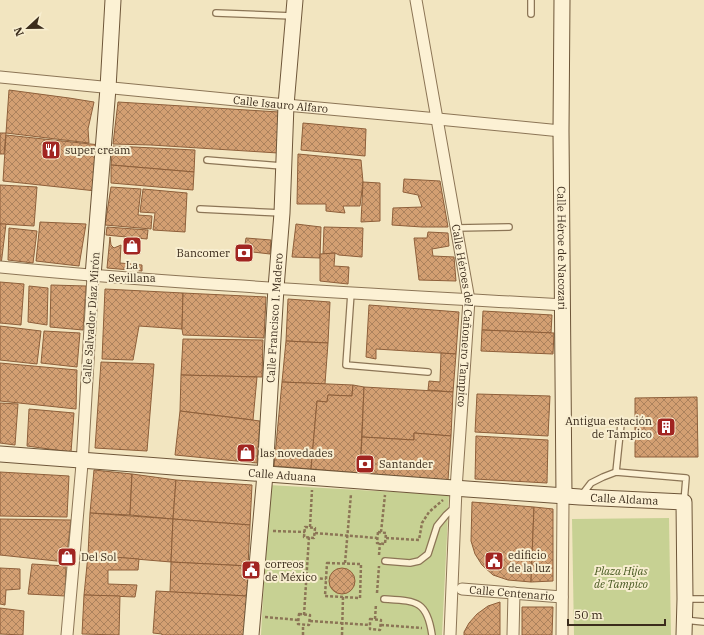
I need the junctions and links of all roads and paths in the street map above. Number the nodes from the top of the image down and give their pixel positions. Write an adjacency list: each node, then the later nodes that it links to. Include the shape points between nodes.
1 (113, 0): 10 (street, Calle Salvador Díaz Mirón)
2 (295, 0): 8 (street, Calle Francisco I. Madero)
3 (416, 0): 12 (street, Calle Héroes del Cañonero Tampico)
4 (531, 0): 7 (lane)
5 (562, 0): 13 (street, Calle Héroe de Nacozari)
6 (216, 13): 8 (lane)
7 (531, 14)
8 (294, 16): 11 (street, Calle Francisco I. Madero)
9 (0, 77): 10 (street, Calle Isauro Alfaro)
10 (108, 88): 11 (street, Calle Isauro Alfaro); 21 (street, Calle Salvador Díaz Mirón)
11 (286, 105): 12 (street, Calle Isauro Alfaro); 15 (street, Calle Francisco I. Madero)
12 (438, 119): 13 (street, Calle Isauro Alfaro); 19 (street, Calle Héroes del Cañonero Tampico)
13 (561, 131): 25 (street, Calle Héroe de Nacozari)
14 (207, 160): 15 (lane)
15 (284, 166): 17 (street, Calle Francisco I. Madero)
16 (200, 209): 17 (lane)
17 (282, 213): 22 (street, Calle Francisco I. Madero)
18 (509, 227): 19 (lane)
19 (456, 228): 24 (street, Calle Héroes del Cañonero Tampico)
20 (0, 267): 21 (street)
21 (93, 276): 22 (street); 29 (street, Calle Salvador Díaz Mirón)
22 (276, 288): 23 (street); 31 (street, Calle Francisco I. Madero)
23 (351, 293): 24 (street); 26 (lane, via 346,365)
24 (469, 300): 25 (street); 34 (street, Calle Héroes del Cañonero Tampico)
25 (563, 305): 36 (street, Calle Héroe de Nacozari)
26 (428, 372)
27 (621, 424): 30 (lane)
28 (0, 454): 29 (street, Calle Aduana)
29 (82, 460): 31 (street, Calle Aduana); 74 (street, Calle Salvador Díaz Mirón)
30 (616, 472): 37 (lane, via 591,483); 38 (lane, via 686,478)
31 (265, 474): 34 (street, Calle Aduana); 75 (street, Calle Francisco I. Madero)
32 (312, 490): 40 (path)
33 (351, 492): 45 (path)
34 (451, 493): 36 (street, Calle Aduana); 39 (street, Calle Héroes del Cañonero Tampico); 48 (path, via 429,512 422,523 419,540)
35 (385, 494): 43 (path)
36 (564, 496): 37 (street, Calle Aldama); 58 (street)
37 (580, 497): 38 (street, Calle Aldama)
38 (684, 502): 59 (street)
39 (455, 507): 50 (lane, via 437,526 428,554 424,558 410,563); 81 (street, Calle Héroes del Cañonero Tampico)
40 (310, 527): 42 (path, via 305,527); 44 (path, via 315,528)
41 (268, 531): 42 (path)
42 (305, 532): 46 (path, via 304,537)
43 (381, 532): 47 (path, via 378,532); 48 (path, via 386,533)
44 (315, 533): 45 (path); 46 (path, via 314,538)
45 (347, 536): 47 (path); 51 (path)
46 (309, 537): 53 (path)
47 (377, 538): 49 (path, via 377,543)
48 (386, 538): 49 (path, via 385,544)
49 (380, 543): 64 (path)
50 (385, 561)
51 (345, 563): 54 (path, via 327,562); 57 (path, via 362,564 360,598)
52 (265, 575): 53 (path)
53 (307, 578): 54 (path); 62 (path)
54 (326, 579): 57 (path, via 325,596)
55 (462, 589): 56 (street, Calle Centenario)
56 (514, 594): 58 (street, Calle Centenario); 82 (street)
57 (343, 597): 68 (path)
58 (562, 597): 83 (street)
59 (685, 599): 60 (lane); 72 (street)
60 (704, 599)
61 (384, 600): 80 (lane, via 407,600 418,604 426,611)
62 (304, 615): 65 (path, via 299,614); 66 (path, via 310,615)
63 (263, 617): 65 (path)
64 (375, 619): 70 (path, via 370,619); 71 (path, via 381,620)
65 (298, 620): 69 (path, via 298,624)
66 (310, 621): 68 (path); 69 (path, via 309,625)
67 (704, 622): 72 (lane)
68 (342, 623): 70 (path); 77 (path)
69 (303, 625): 76 (path)
70 (370, 625): 73 (path, via 370,629)
71 (381, 625): 73 (path, via 380,630); 79 (path, via 422,628)
72 (684, 628)
73 (375, 630): 78 (path)
74 (66, 635)
75 (251, 635)
76 (303, 635)
77 (342, 635)
78 (375, 635)
79 (422, 635)
80 (432, 635)
81 (450, 635)
82 (513, 635)
83 (562, 635)

